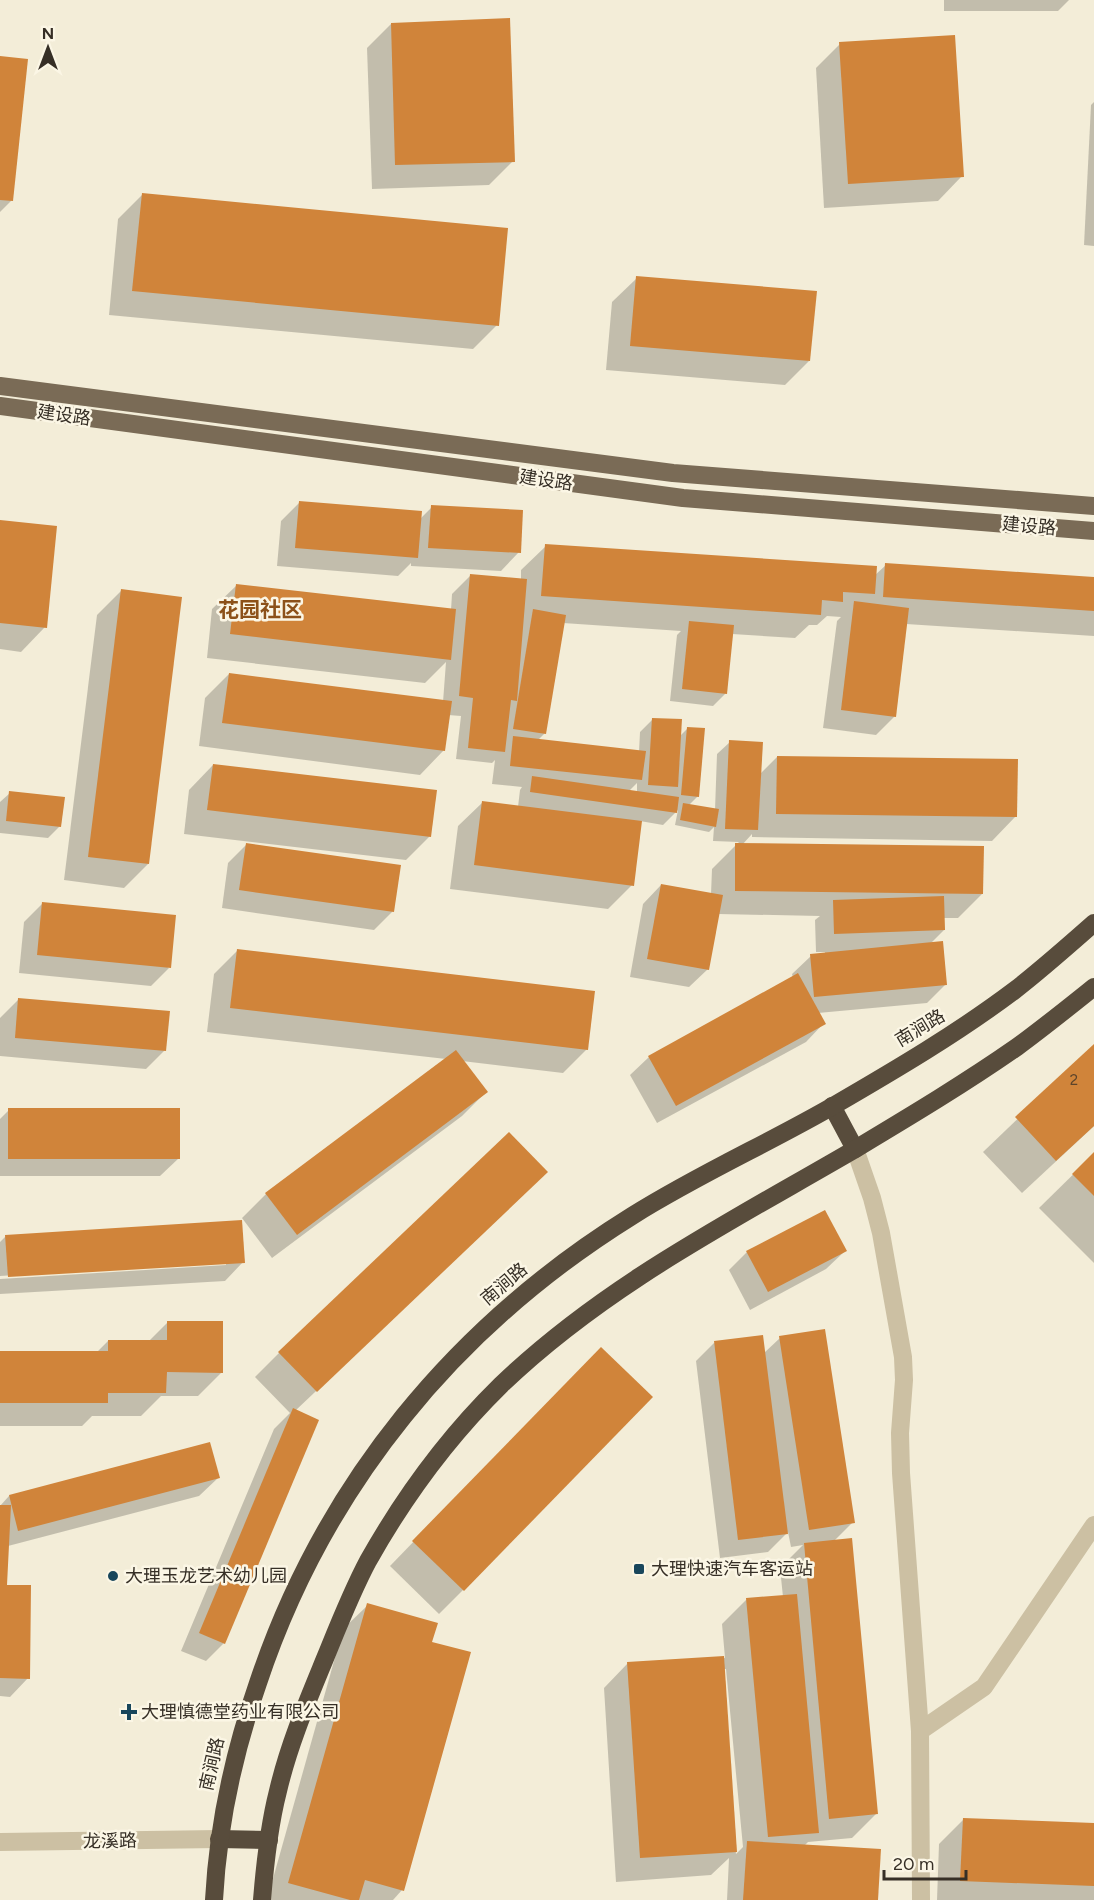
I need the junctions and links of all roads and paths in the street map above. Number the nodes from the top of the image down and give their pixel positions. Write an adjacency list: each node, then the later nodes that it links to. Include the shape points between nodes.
1 (0, 387): 3 (main road, 建设路, via 673,473)
2 (0, 406): 4 (main road, 建设路, via 683,498)
3 (1094, 506)
4 (1094, 531)
5 (1094, 923): 7 (highway, 南涧路, via 968,1024)
6 (1094, 987): 8 (highway, via 1017,1047)
7 (832, 1106): 8 (highway); 11 (highway, 南涧路, via 665,1196 595,1240 533,1286 492,1321 380,1445 324,1533 267,1656 241,1734)
8 (855, 1149): 10 (street, via 881,1233 903,1357 901,1473); 12 (highway, via 677,1252 599,1303 524,1364 435,1459 404,1503 349,1601 291,1743)
9 (1094, 1525): 10 (street, via 984,1686)
10 (920, 1731): 16 (street)
11 (219, 1839): 12 (highway); 13 (street, 龙溪路); 14 (highway, 南涧路)
12 (269, 1840): 15 (highway)
13 (0, 1842)
14 (214, 1900)
15 (262, 1900)
16 (921, 1900)

